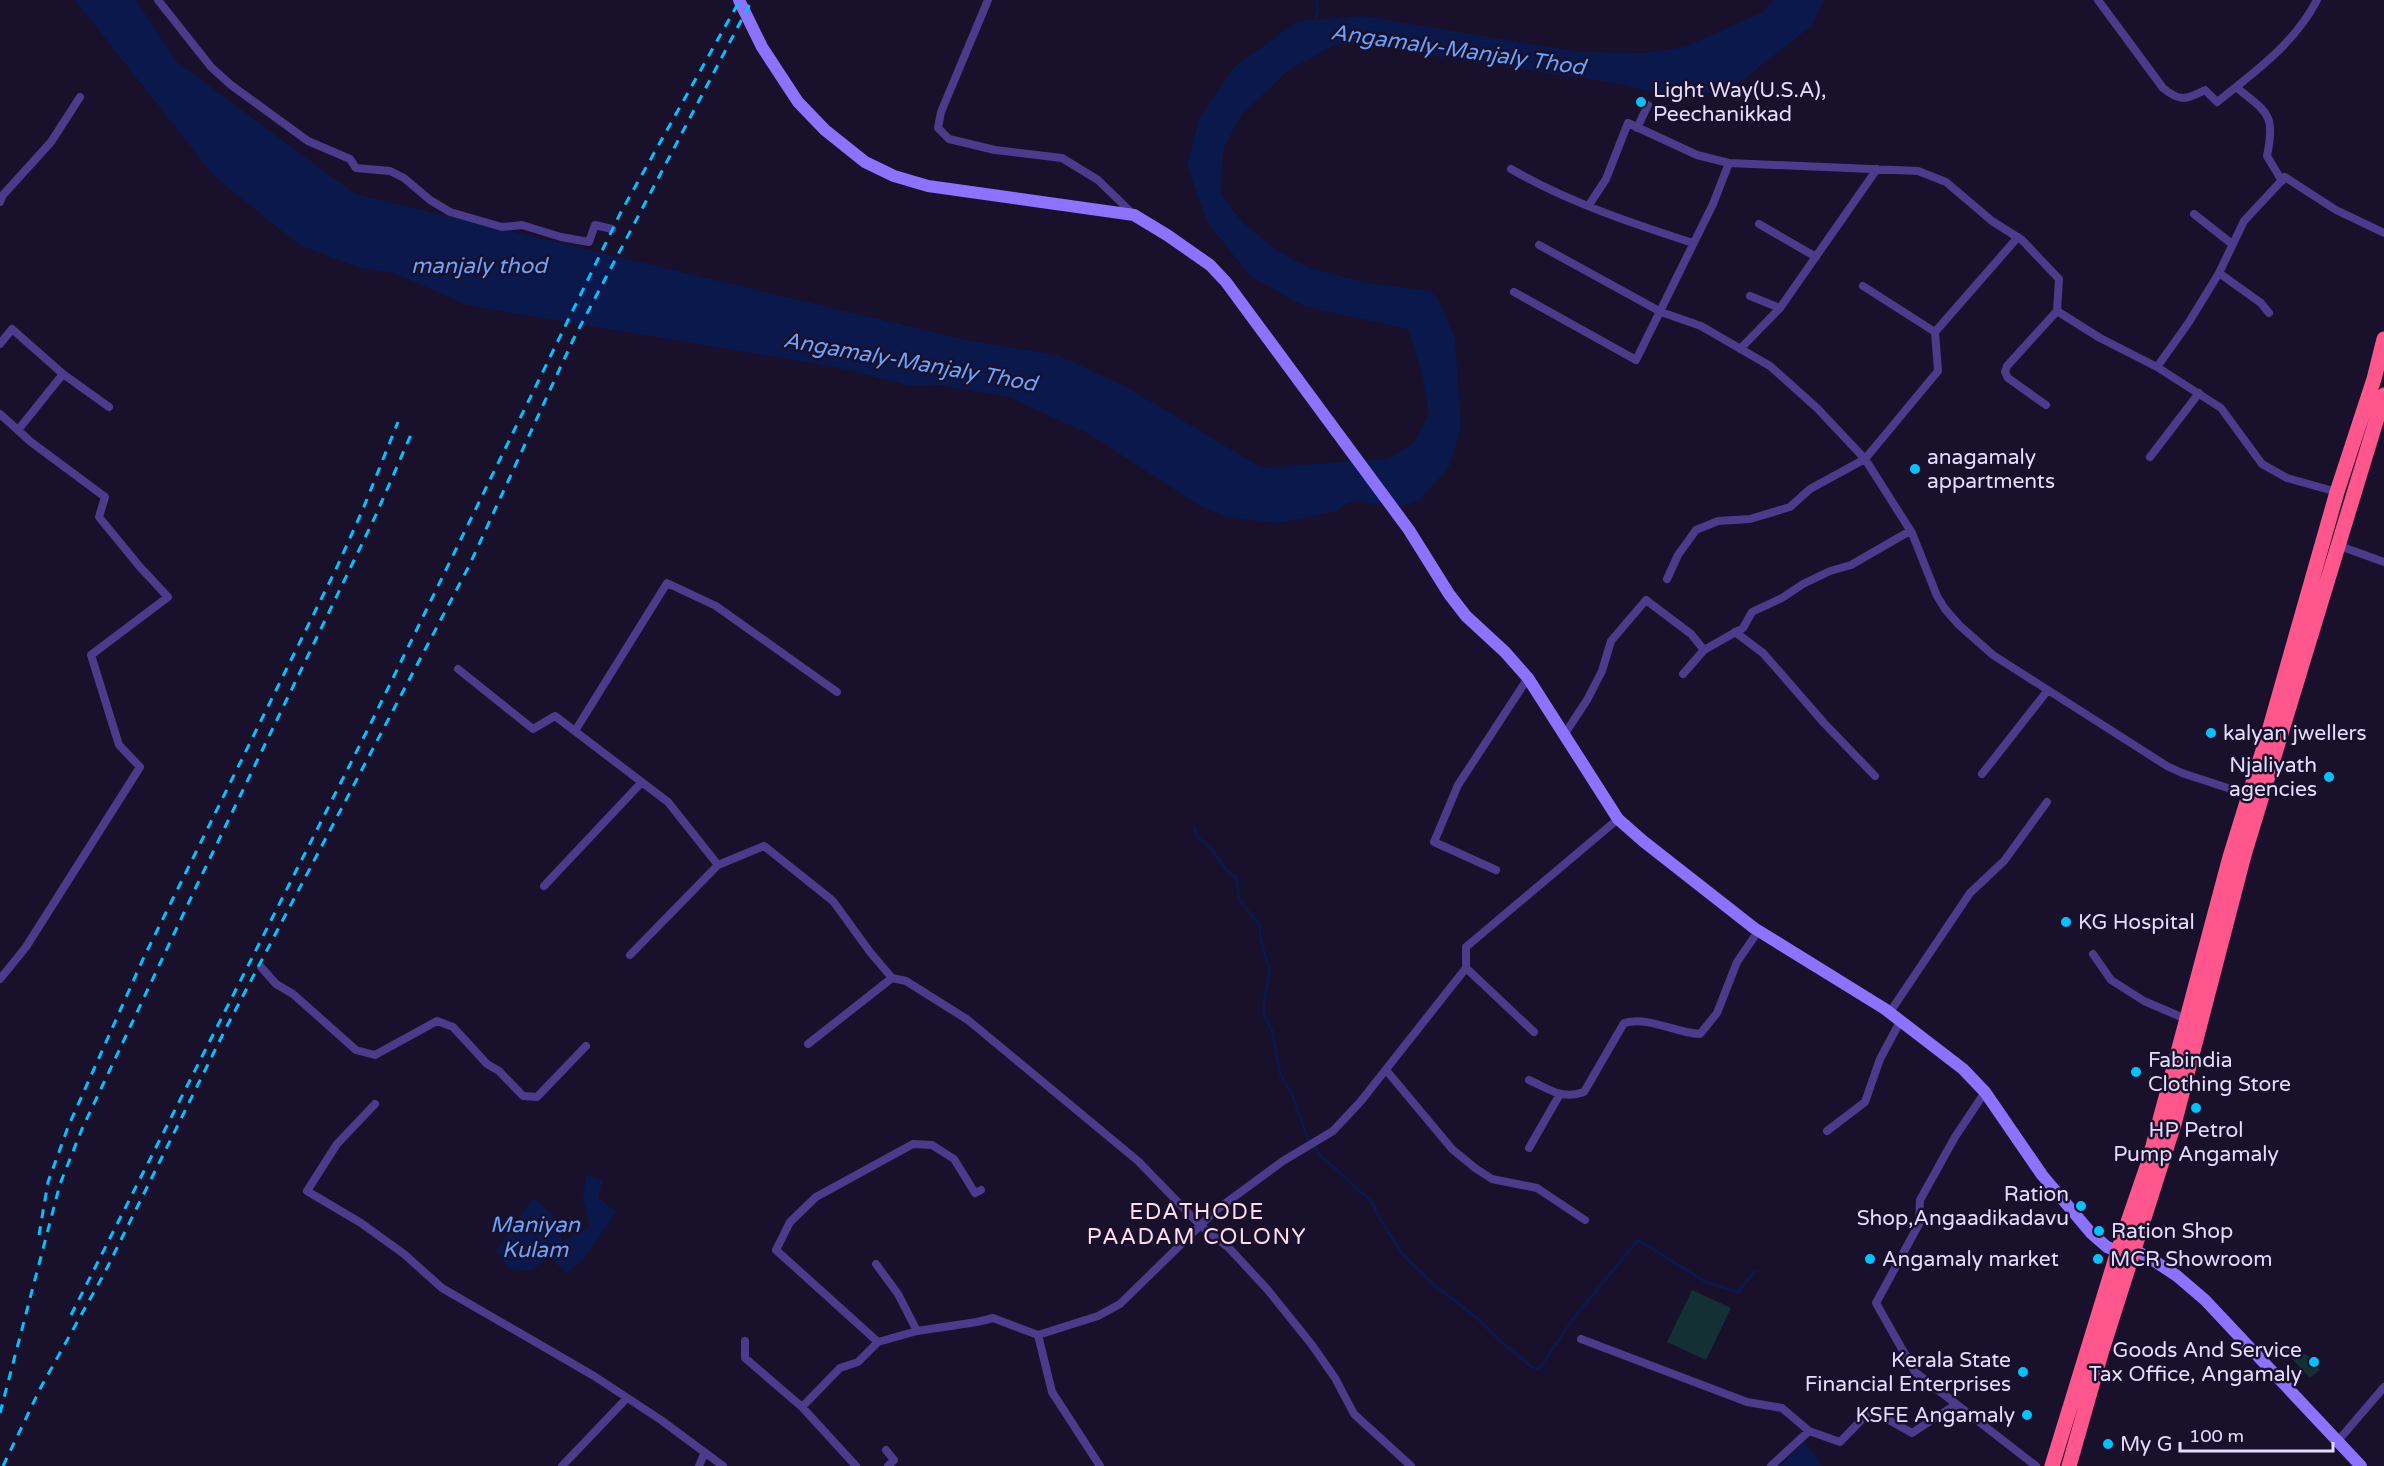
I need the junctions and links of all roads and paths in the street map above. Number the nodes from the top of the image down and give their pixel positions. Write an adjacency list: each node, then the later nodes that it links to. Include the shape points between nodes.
1 (158, 0): 19 (street, via 211,67 231,85 308,141 350,159 356,168 390,171 450,212 502,227 522,225 589,242 596,225)
2 (739, 0): 17 (main road, via 762,47 798,102 865,162 928,186)
3 (988, 0): 17 (street, via 941,112 938,128 949,139 972,145 1062,158 1098,180)
4 (2097, 0): 6 (street, via 2163,88 2174,97 2188,99 2205,90 2217,102)
5 (2317, 0): 6 (street, via 2286,42)
6 (2236, 87): 13 (street, via 2271,120 2267,156)
7 (80, 98): 14 (street, via 51,142)
8 (1648, 105): 9 (street)
9 (1637, 128): 10 (street, via 1697,155); 15 (street, via 1628,123 1606,179)
10 (1729, 163): 11 (street); 22 (street)
11 (1877, 169): 21 (street, via 1918,171 1947,182 1992,221); 25 (street)
12 (1511, 170): 15 (street)
13 (2282, 181): 20 (street, via 2285,177 2337,210); 23 (street, via 2244,221)
14 (0, 202)
15 (1589, 205): 22 (street, via 1617,219)
16 (2194, 214): 23 (street)
17 (1134, 215): 57 (main road, via 1210,265 1226,282 1409,530 1449,594)
18 (1759, 224): 25 (street)
19 (612, 229)
20 (2384, 233)
21 (2018, 237): 31 (street, via 2059,279); 34 (street)
22 (1693, 243): 32 (street)
23 (2232, 244): 26 (street)
24 (1539, 245): 32 (street)
25 (1815, 257): 30 (street)
26 (2219, 273): 33 (street); 38 (street)
27 (1863, 286): 34 (street)
28 (1514, 292): 32 (street, via 1634,360)
29 (1750, 296): 30 (street)
30 (1780, 308): 37 (street)
31 (2057, 311): 38 (street); 42 (street, via 2005,372)
32 (1661, 312): 37 (street, via 1701,326)
33 (2269, 313)
34 (1935, 332): 47 (street, via 1938,371)
35 (2384, 339): 48 (highway)
36 (0, 344): 39 (street, via 12,329)
37 (1740, 349): 47 (street, via 1770,366)
38 (2157, 367): 40 (street)
39 (63, 374): 43 (street); 45 (street)
40 (2199, 393): 46 (street); 48 (street, via 2221,408 2262,464 2286,478)
41 (2384, 395): 50 (highway)
42 (2046, 405)
43 (109, 407)
44 (0, 414): 45 (street)
45 (18, 430): 77 (street, via 105,497 99,517 168,597 91,655 119,745 140,767 26,947)
46 (2150, 457)
47 (1865, 459): 49 (street); 52 (street, via 1810,489 1790,507 1750,519 1718,521 1696,530)
48 (2337, 492): 65 (highway)
49 (1910, 531): 53 (street, via 1851,565 1830,571 1752,612 1743,628); 58 (street, via 1945,609 1994,655)
50 (2337, 544): 51 (street); 94 (highway, via 2244,855 2174,1124)
51 (2384, 562)
52 (1667, 579)
53 (1735, 632): 54 (street); 63 (street, via 1763,653)
54 (1704, 650): 56 (street); 61 (street, via 1646,600 1611,641 1602,671)
55 (458, 669): 60 (street, via 533,729 555,716)
56 (1683, 674)
57 (1528, 678): 61 (main road); 69 (street, via 1458,785 1434,842)
58 (2048, 690): 62 (street); 65 (street, via 2174,770)
59 (837, 692): 60 (street, via 716,606 667,583)
60 (575, 731): 64 (street)
61 (1564, 735): 67 (main road)
62 (1982, 774)
63 (1875, 776)
64 (641, 783): 68 (street, via 668,802); 70 (street)
65 (2249, 795): 79 (highway)
66 (2047, 802): 78 (street, via 2004,861 1970,892)
67 (1618, 819): 71 (main road); 75 (street, via 1466,947)
68 (718, 865): 73 (street); 76 (street, via 764,846 832,901)
69 (1496, 870)
70 (544, 886)
71 (1759, 930): 78 (main road); 87 (street, via 1737,962 1717,1013 1700,1034 1686,1034 1637,1020 1624,1023 1584,1092)
72 (2093, 954): 79 (street, via 2111,980 2144,1001)
73 (630, 955)
74 (261, 968): 83 (street, via 356,1050 375,1054 437,1021 453,1027 523,1096 537,1097)
75 (1466, 968): 81 (street); 84 (street)
76 (892, 978): 82 (street); 93 (street, via 906,981 938,1000 992,1039 1138,1161)
77 (0, 979)
78 (1890, 1012): 80 (main road)
79 (2186, 1019): 94 (highway)
80 (1901, 1020): 86 (main road, via 1963,1069); 89 (street, via 1880,1059 1865,1102)
81 (1534, 1032)
82 (808, 1044)
83 (586, 1046)
84 (1386, 1070): 92 (street, via 1452,1149 1474,1168 1492,1179 1537,1188); 93 (street, via 1333,1131 1283,1161 1215,1211)
85 (1529, 1080): 87 (street)
86 (1985, 1092): 94 (main road, via 2073,1214 2107,1247); 103 (street, via 1920,1200 1919,1224 1876,1303 1915,1372)
87 (1560, 1094): 90 (street)
88 (375, 1104): 102 (street, via 337,1144 307,1191 361,1223 442,1288)
89 (1827, 1131)
90 (1530, 1148)
91 (981, 1190): 100 (street, via 975,1193 954,1159 932,1145 913,1144 816,1197 790,1222 776,1250)
92 (1586, 1220)
93 (1201, 1226): 97 (street, via 1119,1304 1098,1316); 115 (street, via 1228,1247 1275,1298 1335,1378 1354,1414)
94 (2126, 1251): 106 (main road, via 2150,1258 2205,1300); 118 (highway); 119 (highway)
95 (876, 1264): 96 (street, via 898,1294)
96 (917, 1331): 97 (street, via 993,1318); 100 (street)
97 (1038, 1335): 114 (street, via 1052,1392)
98 (1581, 1340): 105 (street, via 1747,1402 1782,1408)
99 (745, 1341): 104 (street, via 745,1358)
100 (878, 1342): 104 (street, via 858,1362 840,1368)
101 (2384, 1387): 106 (street)
102 (627, 1398): 108 (street); 109 (street)
103 (1955, 1405): 105 (street, via 1912,1433 1871,1410 1840,1442); 117 (street)
104 (802, 1407): 112 (street)
105 (1809, 1431): 116 (street)
106 (2337, 1442): 120 (main road)
107 (886, 1450): 113 (street, via 894,1460)
108 (704, 1454): 110 (street); 111 (street)
109 (562, 1466)
110 (699, 1466)
111 (723, 1466)
112 (856, 1466)
113 (888, 1466)
114 (1100, 1466)
115 (1411, 1466)
116 (1772, 1466)
117 (2036, 1466)
118 (2052, 1466)
119 (2069, 1466)
120 (2361, 1466)

